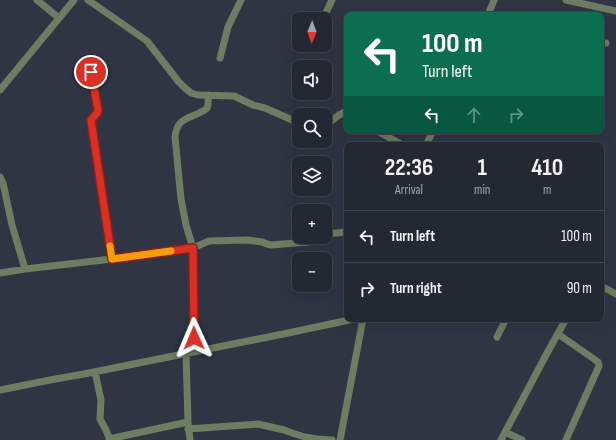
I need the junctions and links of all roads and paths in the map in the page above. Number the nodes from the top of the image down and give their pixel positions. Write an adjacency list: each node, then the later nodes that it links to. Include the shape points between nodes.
1 (37, 0): 11 (street)
2 (74, 0): 11 (street)
3 (88, 0): 15 (street, via 148,41 184,87 198,95)
4 (240, 0): 12 (street, via 228,27)
5 (332, 0): 9 (street)
6 (494, 0): 10 (street)
7 (566, 0): 8 (street)
8 (616, 11)
9 (326, 12)
10 (489, 12)
11 (59, 18): 14 (street)
12 (220, 58)
13 (91, 72): 26 (street, via 98,110 91,120)
14 (0, 90)
15 (208, 95): 17 (street, via 234,96); 25 (street, via 206,109 184,119 175,132 181,199)
16 (344, 113): 18 (street)
17 (292, 120)
18 (332, 121)
19 (383, 134): 20 (street)
20 (397, 142)
21 (0, 177): 27 (street)
22 (344, 232): 23 (street)
23 (332, 233)
24 (292, 243): 25 (street, via 271,245 248,240 209,241)
25 (193, 248): 26 (street); 37 (street)
26 (112, 259): 27 (street)
27 (25, 269): 28 (street)
28 (0, 274)
29 (604, 288): 30 (street)
30 (616, 294)
31 (344, 321): 37 (street)
32 (362, 322): 46 (street)
33 (504, 322): 36 (street)
34 (564, 322): 35 (street)
35 (558, 334): 42 (street); 49 (street, via 600,366)
36 (497, 337)
37 (194, 352): 38 (street)
38 (186, 354): 39 (street); 41 (street)
39 (95, 372): 40 (street); 43 (street, via 101,400 100,420)
40 (0, 390)
41 (188, 425): 43 (street); 44 (street); 45 (street, via 258,424 305,437)
42 (505, 432): 47 (street); 48 (street)
43 (110, 439)
44 (190, 440)
45 (332, 440)
46 (340, 440)
47 (501, 440)
48 (522, 440)
49 (566, 440)

